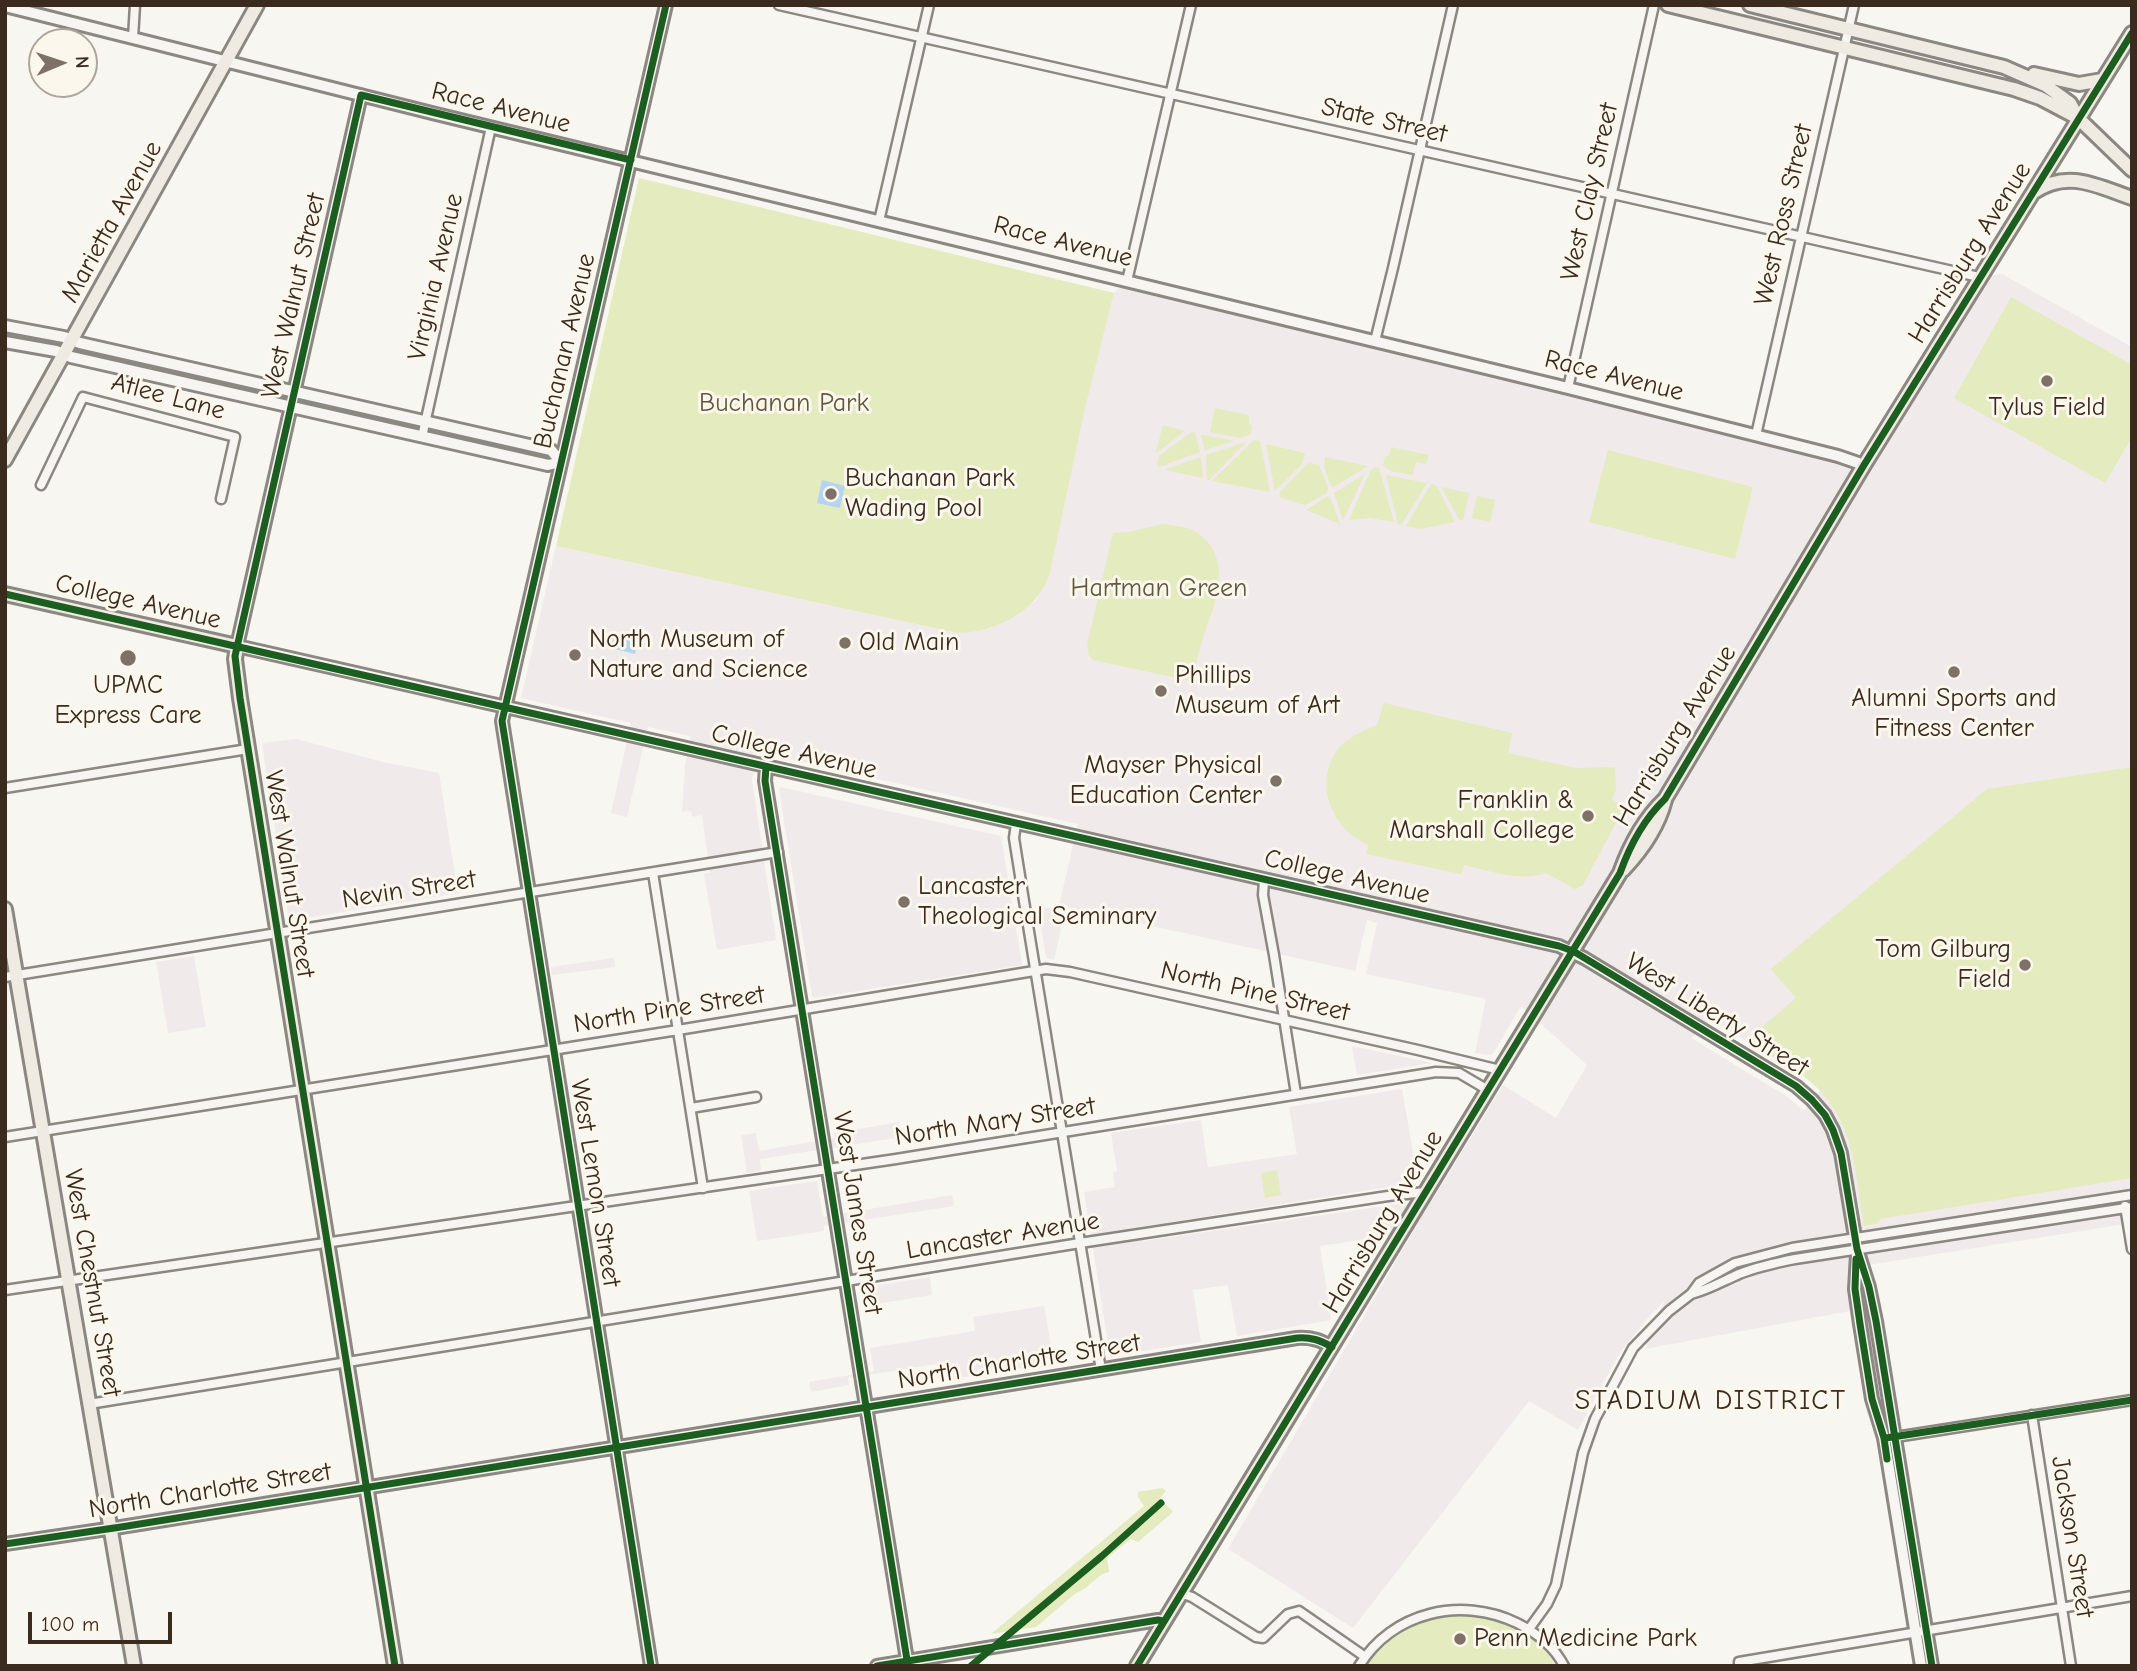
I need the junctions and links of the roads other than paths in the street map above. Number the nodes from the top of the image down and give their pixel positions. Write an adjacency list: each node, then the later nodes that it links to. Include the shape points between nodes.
1 (135, 5): 16 (street)
2 (257, 5): 18 (main road, Marietta Avenue)
3 (666, 5): 26 (main road, Buchanan Avenue)
4 (779, 5): 15 (street, State Street)
5 (929, 5): 15 (street)
6 (1191, 5): 21 (street)
7 (1452, 5): 25 (street)
8 (1654, 5): 28 (street, West Clay Street)
9 (1668, 5): 17 (main road)
10 (1750, 5): 13 (main road)
11 (1854, 5): 13 (street, West Ross Street)
12 (5, 6): 16 (main road, Race Avenue)
13 (1849, 29): 17 (street, West Ross Street); 19 (main road)
14 (2132, 33): 20 (main road, Harrisburg Avenue)
15 (921, 37): 21 (street, State Street); 31 (street)
16 (133, 38): 18 (main road, Race Avenue)
17 (1844, 48): 23 (main road, via 2014,89); 32 (street, West Ross Street)
18 (227, 62): 22 (main road, Race Avenue); 36 (main road, Marietta Avenue)
19 (2004, 67): 20 (main road, via 2079,84); 23 (main road, via 2055,92 2070,103)
20 (2102, 80): 23 (main road, Harrisburg Avenue)
21 (1171, 94): 25 (street, State Street); 34 (street)
22 (361, 95): 24 (main road, Race Avenue); 41 (main road, West Walnut Street)
23 (2078, 118): 27 (main road); 29 (main road, Harrisburg Avenue)
24 (491, 127): 26 (main road, Race Avenue); 43 (street, Virginia Avenue)
25 (1420, 150): 28 (street, State Street); 37 (street)
26 (631, 160): 31 (main road, Race Avenue); 47 (main road, Buchanan Avenue)
27 (2132, 170)
28 (1611, 194): 32 (street, State Street); 40 (street, West Clay Street)
29 (2031, 194): 30 (main road, via 2049,183 2070,180); 33 (main road, Harrisburg Avenue)
30 (2132, 198)
31 (879, 221): 34 (main road, Race Avenue)
32 (1801, 237): 33 (street, State Street); 44 (street, West Ross Street)
33 (1979, 277): 48 (main road, Harrisburg Avenue)
34 (1127, 281): 37 (main road, Race Avenue)
35 (5, 326): 36 (main road)
36 (72, 340): 39 (main road, Marietta Avenue); 41 (main road)
37 (1375, 341): 40 (main road, Race Avenue)
38 (5, 342): 39 (main road)
39 (64, 354): 42 (main road); 46 (main road, Marietta Avenue)
40 (1568, 388): 44 (main road, Race Avenue)
41 (294, 392): 42 (main road, West Walnut Street); 43 (main road)
42 (291, 407): 45 (main road); 52 (main road, West Walnut Street)
43 (426, 422): 45 (street, Virginia Avenue); 47 (main road, via 551,450)
44 (1756, 435): 48 (main road, Race Avenue)
45 (422, 437): 47 (main road, via 548,465)
46 (5, 460)
47 (561, 462): 53 (main road, Buchanan Avenue)
48 (1864, 465): 64 (main road, Harrisburg Avenue, via 1665,799 1660,818)
49 (41, 485): 50 (street, Atlee Lane, via 83,397 235,437)
50 (221, 499)
51 (5, 594): 52 (main road, College Avenue)
52 (237, 646): 53 (main road, College Avenue); 54 (main road, West Walnut Street)
53 (506, 707): 55 (main road, College Avenue); 61 (main road, West Lemon Street, via 502,721)
54 (248, 749): 56 (street); 63 (main road, West Walnut Street)
55 (766, 767): 57 (main road, College Avenue); 58 (main road, West James Street)
56 (5, 788)
57 (1016, 824): 60 (main road, College Avenue); 65 (street)
58 (778, 852): 59 (street, Nevin Street); 67 (main road, West James Street)
59 (653, 873): 61 (street, Nevin Street); 69 (street)
60 (1264, 881): 64 (main road, College Avenue); 68 (street)
61 (528, 893): 63 (street, Nevin Street); 70 (main road, West Lemon Street)
62 (5, 909): 66 (main road, West Chestnut Street)
63 (277, 932): 66 (street, Nevin Street); 72 (main road, West Walnut Street)
64 (1573, 951): 71 (main road, Harrisburg Avenue); 88 (main road, West Liberty Street, via 1812,1100 1833,1130)
65 (1035, 971): 67 (street, North Pine Street); 68 (street, North Pine Street, via 1070,972); 78 (street)
66 (11, 976): 77 (main road, West Chestnut Street)
67 (803, 1009): 69 (street, North Pine Street); 80 (main road, West James Street)
68 (1284, 1020): 71 (street, North Pine Street); 74 (street)
69 (678, 1030): 70 (street, North Pine Street); 76 (street)
70 (553, 1050): 72 (street, North Pine Street); 84 (main road, West Lemon Street)
71 (1500, 1070): 73 (main road, Harrisburg Avenue)
72 (303, 1090): 77 (street, North Pine Street); 86 (main road, West Walnut Street)
73 (1488, 1090): 74 (street, North Mary Street, via 1459,1073 1436,1072); 82 (main road, Harrisburg Avenue)
74 (1296, 1094): 78 (street, North Mary Street)
75 (756, 1097): 76 (street)
76 (691, 1108): 81 (street)
77 (43, 1131): 79 (street, North Pine Street); 90 (main road, West Chestnut Street)
78 (1063, 1132): 80 (street, North Mary Street); 87 (street)
79 (5, 1137)
80 (828, 1169): 81 (street, North Mary Street); 91 (main road, West James Street)
81 (703, 1188): 84 (street, North Mary Street)
82 (1425, 1192): 87 (street, Lancaster Avenue); 94 (main road, Harrisburg Avenue)
83 (2128, 1196): 85 (street); 88 (street)
84 (578, 1206): 86 (street, North Mary Street); 93 (main road, West Lemon Street)
85 (2129, 1208): 88 (street); 89 (street)
86 (327, 1243): 90 (street, North Mary Street); 95 (main road, West Walnut Street)
87 (1080, 1243): 91 (street, Lancaster Avenue); 96 (street)
88 (1856, 1244): 101 (main road, West Liberty Street, via 1869,1287); 101 (main road, West Liberty Street, via 1855,1289 1872,1398); 110 (street, via 1760,1266 1691,1294 1633,1349 1598,1411 1583,1454 1556,1585)
89 (2132, 1249)
90 (69, 1281): 92 (street, North Mary Street); 98 (main road, West Chestnut Street)
91 (847, 1282): 93 (street, Lancaster Avenue); 99 (main road, West James Street)
92 (5, 1290)
93 (596, 1322): 95 (street, Lancaster Avenue); 102 (main road, West Lemon Street)
94 (1332, 1347): 96 (main road, North Charlotte Street, via 1304,1338); 106 (main road, Harrisburg Avenue)
95 (346, 1363): 98 (street, Lancaster Avenue); 103 (main road, West Walnut Street)
96 (1101, 1370): 99 (main road, North Charlotte Street)
97 (2132, 1400): 100 (street)
98 (89, 1404): 104 (main road, West Chestnut Street)
99 (867, 1407): 102 (main road, North Charlotte Street); 113 (main road, West James Street)
100 (2032, 1415): 101 (street); 108 (street, Jackson Street)
101 (1890, 1437): 111 (main road, West Liberty Street)
102 (616, 1447): 103 (main road, North Charlotte Street); 117 (main road, West Lemon Street)
103 (366, 1487): 104 (main road, North Charlotte Street); 116 (main road, West Walnut Street)
104 (111, 1528): 105 (main road, North Charlotte Street); 115 (main road, West Chestnut Street)
105 (5, 1544)
106 (1180, 1593): 109 (main road, Harrisburg Avenue); 112 (street, via 1256,1637 1263,1638 1289,1614 1299,1611)
107 (2132, 1596): 108 (street)
108 (2061, 1608): 111 (street); 124 (street, Jackson Street)
109 (1163, 1621): 113 (main road); 119 (main road, Harrisburg Avenue)
110 (1530, 1629): 112 (street, via 1475,1609 1437,1611 1403,1624); 121 (street, via 1558,1653)
111 (1921, 1631): 114 (street); 122 (main road, West Liberty Street); 123 (main road, West Liberty Street)
112 (1364, 1656): 120 (street)
113 (908, 1663): 118 (main road)
114 (1739, 1664)
115 (134, 1666)
116 (395, 1666)
117 (651, 1666)
118 (877, 1666)
119 (1137, 1666)
120 (1359, 1666)
121 (1564, 1666)
122 (1921, 1666)
123 (1932, 1666)
124 (2071, 1666)

